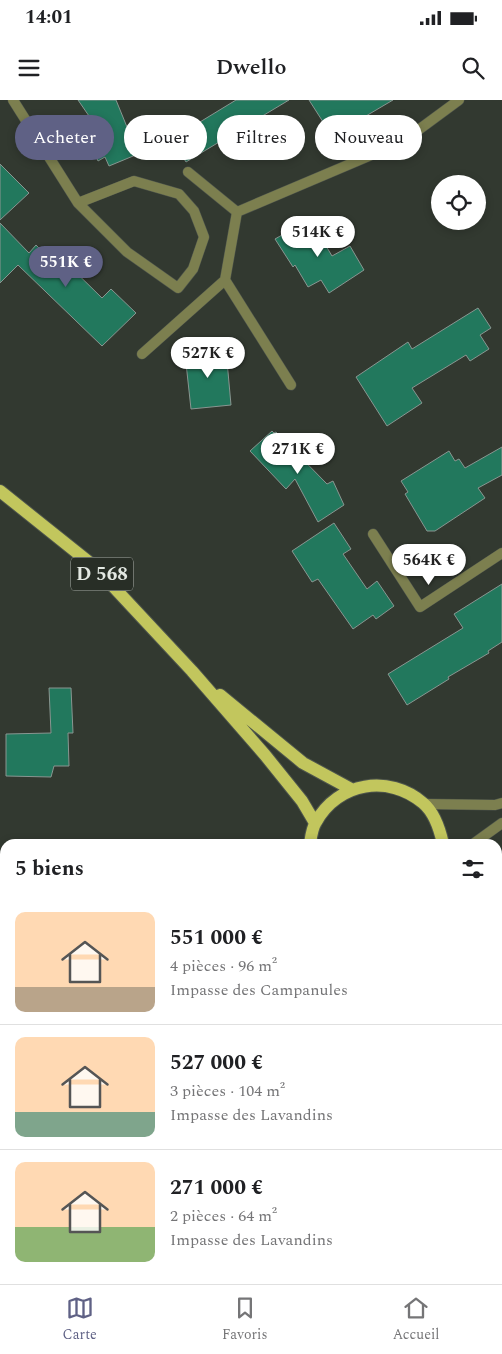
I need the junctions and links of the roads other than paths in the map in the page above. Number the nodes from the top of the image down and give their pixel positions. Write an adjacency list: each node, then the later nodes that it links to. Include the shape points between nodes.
1 (13, 100): 4 (street)
2 (459, 100): 5 (street, via 402,142)
3 (188, 172): 5 (street)
4 (78, 203): 4 (street, via 134,181 179,194 194,211 204,237 193,269 178,288 127,252)
5 (237, 212): 6 (street)
6 (225, 280): 7 (street); 8 (street)
7 (142, 354)
8 (291, 385)
9 (0, 491): 12 (main road, D 568, via 95,567)
10 (373, 534): 11 (street, via 420,607)
11 (502, 553)
12 (192, 671): 13 (main road, D 568, via 303,763); 16 (main road, D 568, via 302,801)
13 (351, 789): 15 (main road, via 377,784 403,789); 16 (main road, via 329,804)
14 (502, 803): 15 (street)
15 (425, 804): 19 (main road, via 439,827)
16 (315, 823): 18 (main road)
17 (502, 823): 20 (street)
18 (311, 839)
19 (442, 839)
20 (479, 839)

